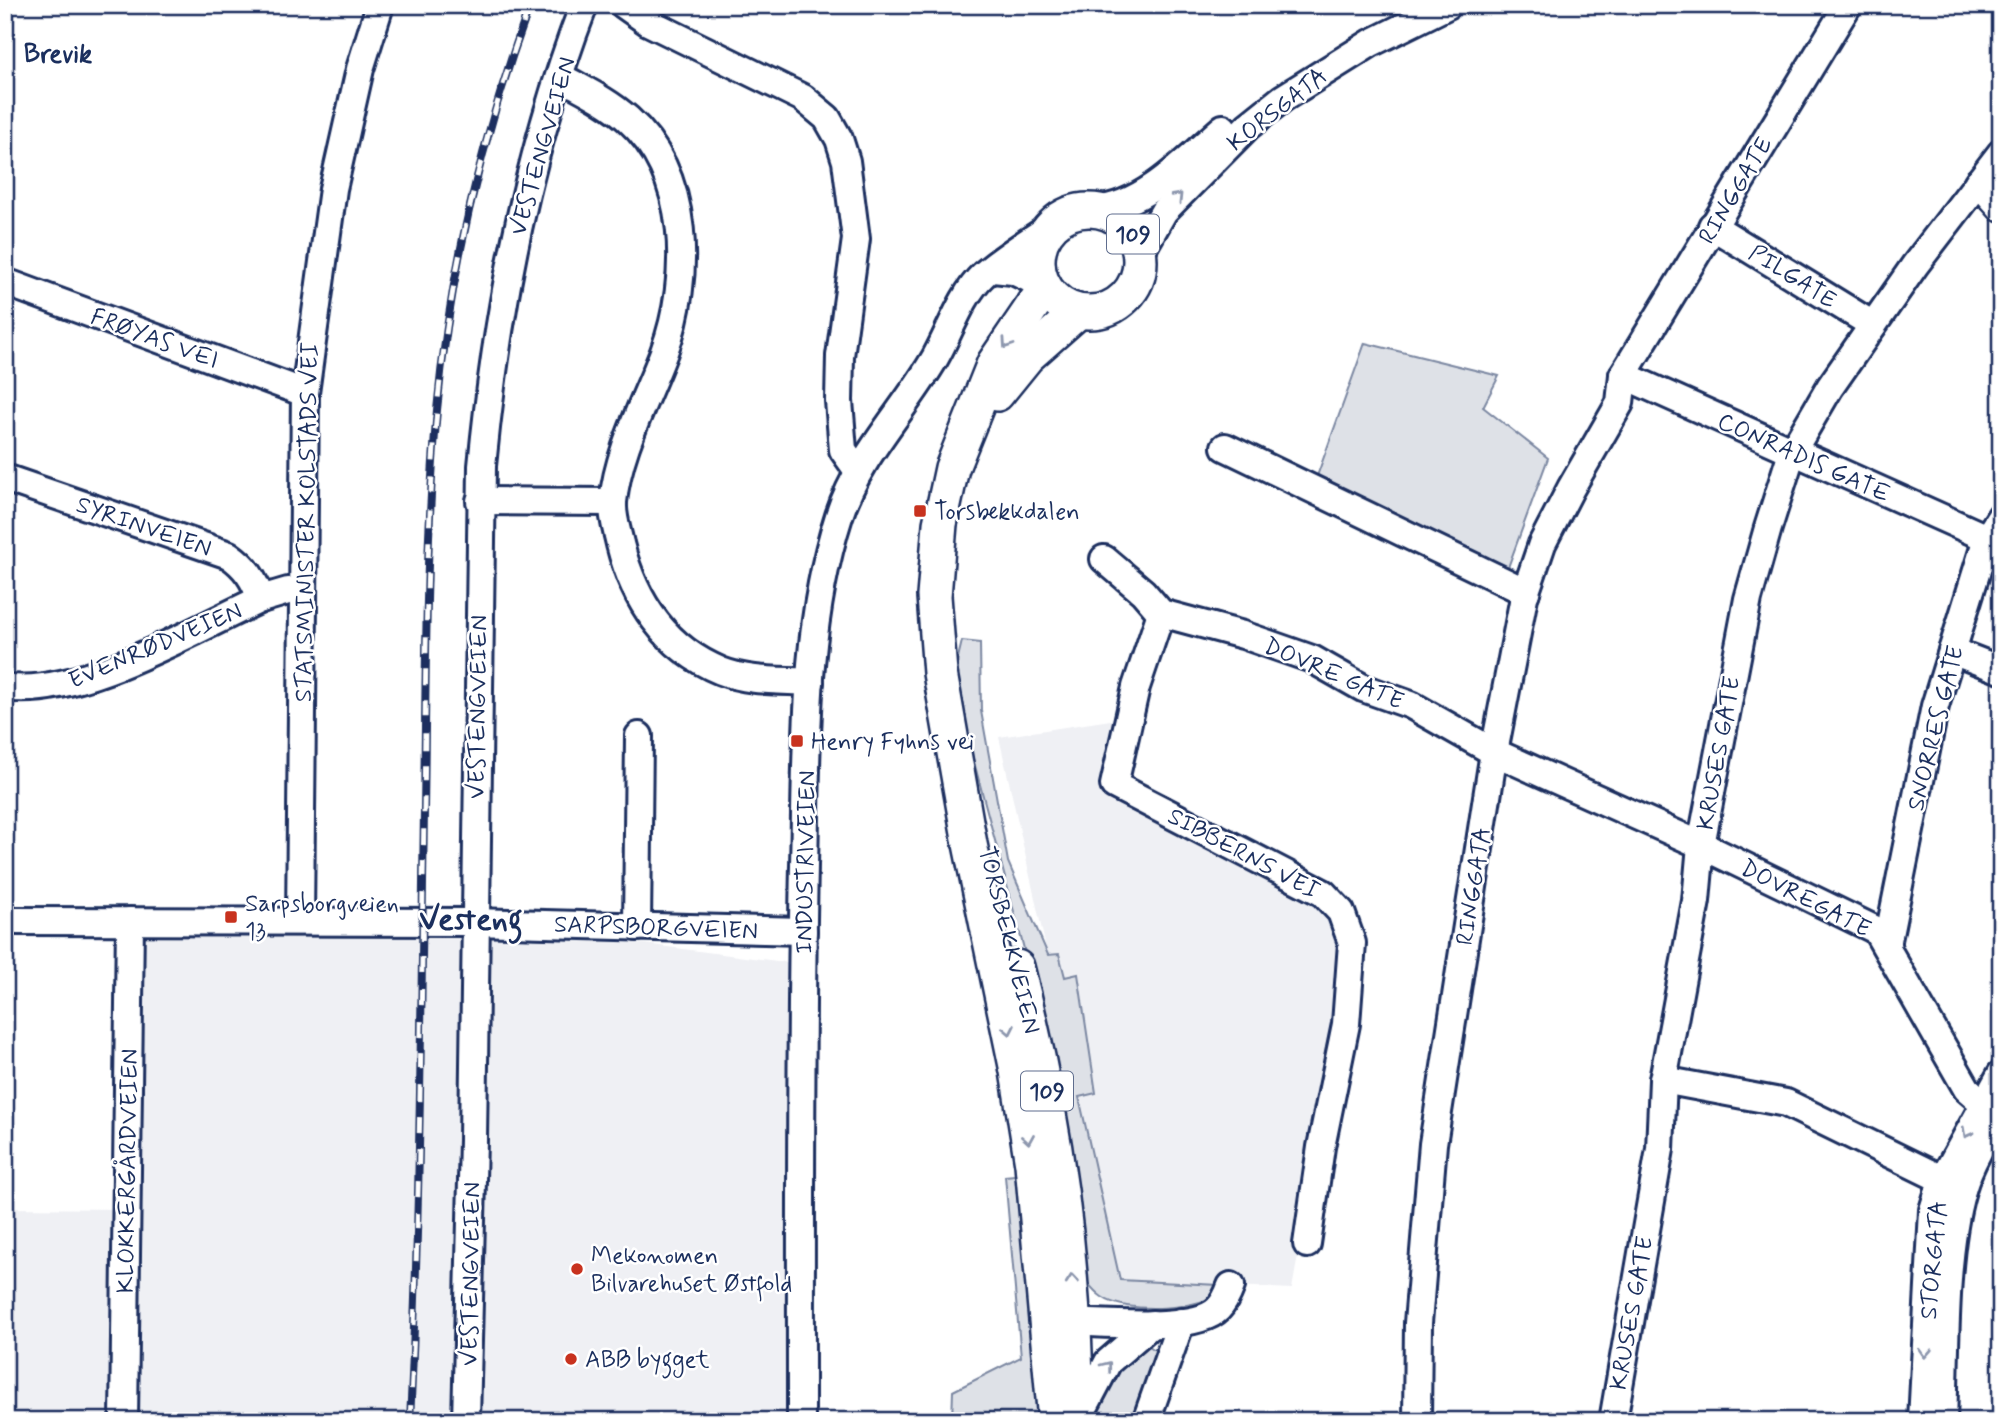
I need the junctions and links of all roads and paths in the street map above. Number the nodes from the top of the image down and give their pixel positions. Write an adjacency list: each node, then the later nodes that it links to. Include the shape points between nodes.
1 (380, 5): 21 (street, STATSMINISTER KOLSTADS VEI, via 332,189)
2 (584, 5): 7 (street, VESTENGVEIEN)
3 (624, 5): 25 (street, via 648,22 803,98 827,118 839,139 856,239 839,401 843,450)
4 (1411, 5): 11 (street, KORSGATA, via 1322,53 1269,90 1158,183 1116,208)
5 (1448, 5): 14 (street, KORSGATA, one-way to 5, via 1164,211 1283,98 1371,43)
6 (1848, 5): 12 (street, RINGGATE)
7 (561, 77): 27 (street, VESTENGVEIEN, via 509,264 492,361); 28 (street, via 630,120 650,145 676,202 680,234 677,309 627,446)
8 (2001, 153): 9 (street, KRUSES GATE)
9 (1978, 182): 10 (street); 19 (street, KRUSES GATE)
10 (2001, 208)
11 (1097, 210): 13 (main road, 109, via 1063,216); 14 (main road, 109, via 1125,224)
12 (1712, 226): 19 (street, PILGATE); 20 (street, RINGGATE)
13 (1050, 227): 15 (street, INDUSTRIVEIEN); 17 (main road, via 1038,255)
14 (1140, 253): 18 (main road, 109, via 1138,277 1125,299 1095,313)
15 (993, 270): 17 (street, via 1013,271); 25 (street, INDUSTRIVEIEN, via 983,274 969,294 934,360)
16 (5, 282): 21 (street, FRØYAS VEI)
17 (1044, 286): 18 (main road, via 1054,299); 22 (main road, TORSBEKKVEIEN / 109, one-way to 22, via 994,363)
18 (1078, 312): 22 (main road, TORSBEKKVEIEN / 109, via 1027,357)
19 (1873, 325): 24 (street, KRUSES GATE)
20 (1623, 375): 24 (street, CONRADIS GATE); 33 (street, RINGGATA, via 1620,403 1548,533)
21 (305, 393): 32 (street, STATSMINISTER KOLSTADS VEI)
22 (966, 435): 56 (main road, TORSBEKKVEIEN / 109, via 944,496 935,559 940,673)
23 (1225, 447): 33 (street)
24 (1792, 453): 30 (street, CONRADIS GATE); 42 (street, KRUSES GATE, via 1748,599)
25 (858, 471): 38 (street, INDUSTRIVEIEN, via 830,547)
26 (5, 478): 34 (street, SYRINVEIEN, via 229,555 254,578)
27 (481, 501): 28 (street); 46 (street, VESTENGVEIEN)
28 (613, 502): 38 (street, via 628,574 640,600 666,635 722,671)
29 (2001, 516): 30 (street, SNORRES GATE)
30 (1987, 538): 36 (street, SNORRES GATE)
31 (1104, 559): 35 (street)
32 (303, 591): 34 (street, EVENRØDVEIEN); 45 (street, STATSMINISTER KOLSTADS VEI)
33 (1526, 592): 41 (street, RINGGATA)
34 (261, 599): 39 (street, EVENRØDVEIEN, via 90,678 55,687)
35 (1161, 612): 41 (street, DOVRE GATE, via 1312,659 1363,688 1412,705); 54 (street, SIBBERNS VEI, via 1136,687 1114,785 1323,893 1341,912 1352,943 1346,1024)
36 (1952, 652): 37 (street); 49 (street, SNORRES GATE, via 1936,706)
37 (2001, 670)
38 (810, 682): 48 (street, INDUSTRIVEIEN)
39 (5, 687)
40 (639, 736): 47 (street)
41 (1494, 752): 42 (street, DOVREGATE); 65 (street, RINGGATA, via 1433,1144 1418,1323)
42 (1701, 845): 49 (street, DOVREGATE, via 1876,930); 51 (street, KRUSES GATE, via 1696,901)
43 (5, 921): 44 (street, SARPSBORGVEIEN)
44 (130, 921): 45 (street, SARPSBORGVEIEN); 59 (street, KLOKKERGÅRDVEIEN)
45 (300, 921): 46 (street, SARPSBORGVEIEN)
46 (474, 922): 47 (street, SARPSBORGVEIEN); 60 (street, VESTENGVEIEN)
47 (637, 927): 48 (street, SARPSBORGVEIEN)
48 (803, 932): 61 (street, INDUSTRIVEIEN)
49 (1887, 945): 52 (street, DOVREGATE, via 1967,1089)
50 (2001, 1074): 52 (street, STORGATA)
51 (1663, 1080): 53 (street, via 1786,1103); 66 (street, KRUSES GATE, via 1660,1149)
52 (1994, 1111): 53 (street, STORGATA)
53 (1952, 1185): 67 (street, STORGATA, one-way to 67, via 1933,1210); 68 (street, STORGATA)
54 (1307, 1244)
55 (1231, 1286): 57 (street, via 1218,1310)
56 (1062, 1322): 58 (street); 62 (main road, TORSBEKKVEIEN / 109); 63 (main road, TORSBEKKVEIEN / 109)
57 (1181, 1322): 58 (street); 64 (street)
58 (1152, 1325): 63 (street, TORSBEKKVEIEN, one-way to 58, via 1108,1363)
59 (124, 1421)
60 (466, 1421)
61 (801, 1421)
62 (1055, 1421)
63 (1077, 1421)
64 (1146, 1421)
65 (1417, 1421)
66 (1613, 1421)
67 (1922, 1421)
68 (1943, 1421)

